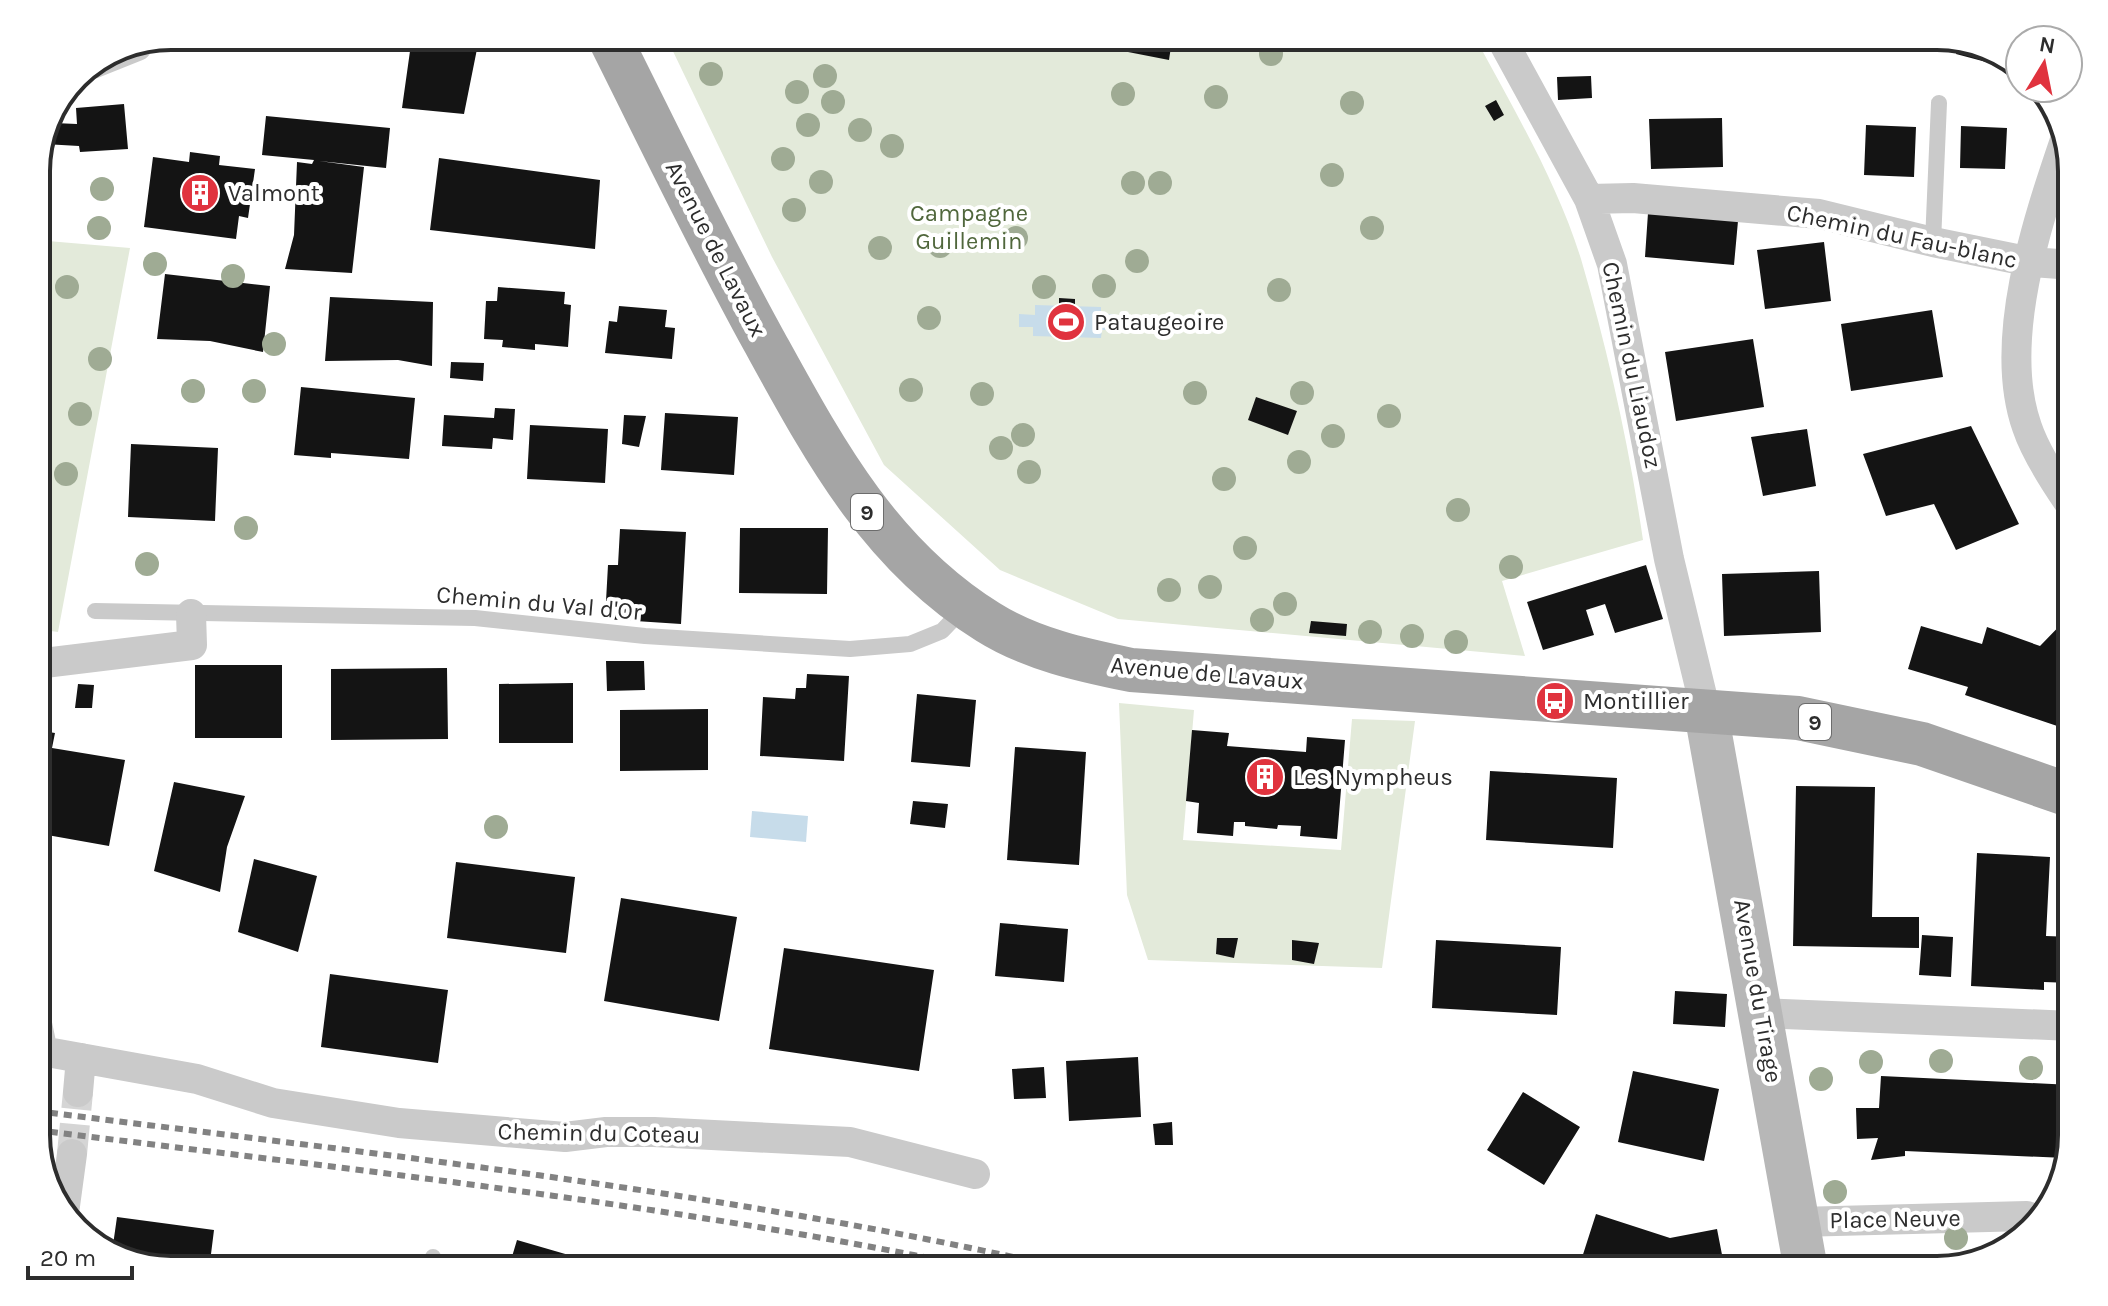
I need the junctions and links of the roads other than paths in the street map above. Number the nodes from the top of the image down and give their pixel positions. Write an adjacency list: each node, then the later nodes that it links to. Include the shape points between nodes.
1 (615, 50): 10 (main road, Avenue de Lavaux / 9, via 724,268 854,497 897,548)
2 (1508, 50): 5 (street, Chemin du Liaudoz)
3 (1939, 103): 6 (lane)
4 (2058, 161): 7 (street)
5 (1589, 199): 6 (street, Chemin du Fau-blanc, via 1819,214); 14 (street, Chemin du Liaudoz, via 1612,264)
6 (1933, 242): 7 (street, Chemin du Fau-blanc)
7 (2031, 262): 8 (street, Chemin du Fau-blanc); 9 (street, via 2019,321 2016,377 2027,428)
8 (2058, 264)
9 (2058, 482)
10 (965, 607): 12 (lane, Chemin du Val d'Or, via 942,631 910,644 850,649 475,618); 14 (main road, Avenue de Lavaux / 9, via 992,625 1062,655 1131,670)
11 (95, 611): 12 (lane, Chemin du Val d'Or)
12 (191, 614): 13 (street, via 192,645)
13 (50, 662)
14 (1706, 712): 15 (main road, Avenue de Lavaux / 9, via 1798,718 1909,741); 16 (street, Avenue du Tirage)
15 (2058, 791)
16 (1762, 1013): 17 (street); 25 (street, Avenue du Tirage)
17 (2058, 1025)
18 (50, 1053): 19 (street, Chemin du Coteau)
19 (81, 1058): 20 (street); 22 (street, Chemin du Coteau, via 197,1079 273,1103 399,1123 565,1137 654,1132 850,1142)
20 (78, 1092)
21 (72, 1154): 23 (street)
22 (975, 1174)
23 (66, 1196)
24 (2027, 1216): 25 (street, Place Neuve)
25 (1798, 1222): 26 (street, Avenue du Tirage)
26 (1804, 1256)

